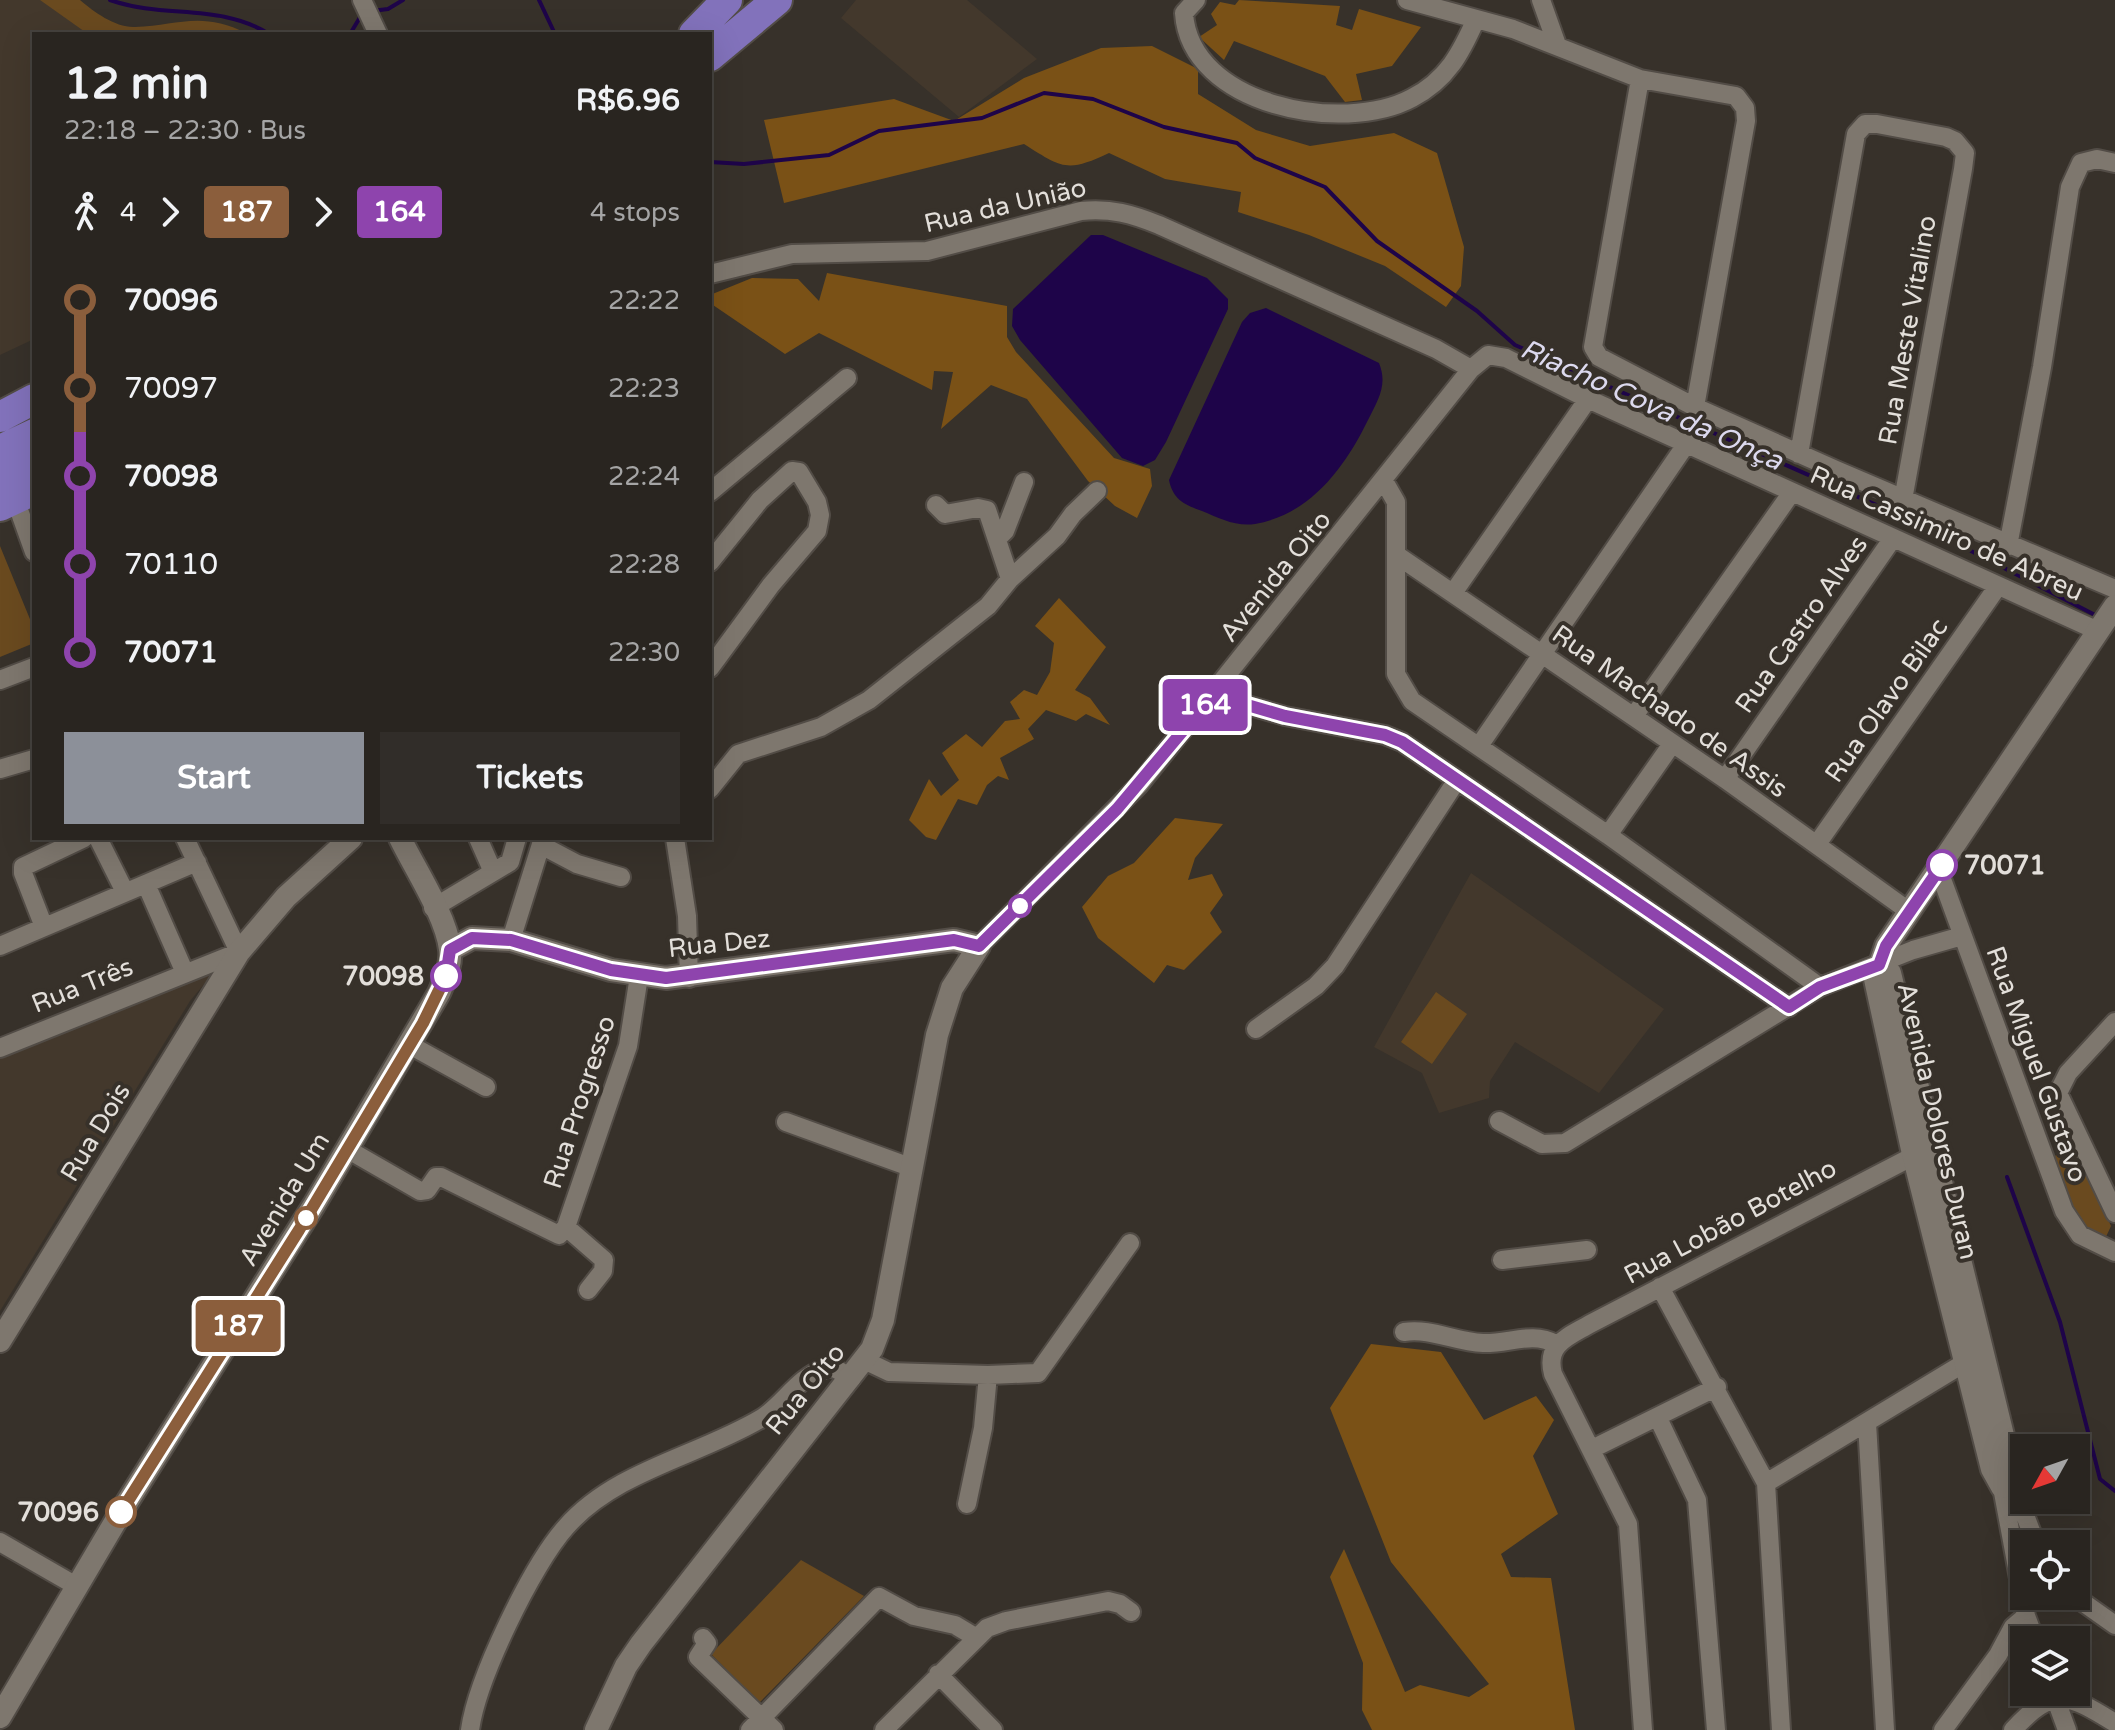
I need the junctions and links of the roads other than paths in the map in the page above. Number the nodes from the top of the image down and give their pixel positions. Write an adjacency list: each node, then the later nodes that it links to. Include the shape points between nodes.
1 (362, 0): 8 (street)
2 (727, 0): 9 (highway)
3 (777, 0): 11 (highway)
4 (1196, 0): 7 (street, via 1184,13 1185,26 1207,66 1254,97 1305,112 1354,112 1412,98 1453,67)
5 (1407, 0): 7 (street)
6 (1541, 0): 10 (street)
7 (1464, 11): 10 (street)
8 (375, 26)
9 (696, 32)
10 (1557, 45): 12 (street)
11 (712, 54)
12 (1640, 79): 19 (street, Rua Cassimiro de Abreu, via 1593,347 1608,364); 19 (street, via 1736,96 1745,108)
13 (2115, 163): 36 (street, via 2081,163 2070,187)
14 (712, 273): 15 (street, Rua da União, via 812,252 927,251 1106,209 1159,225)
15 (1471, 369): 17 (street, Rua Cassimiro de Abreu, via 1483,357 1499,355); 26 (street, Avenida Oito)
16 (847, 378): 28 (street)
17 (1588, 399): 22 (street, Rua Cassimiro de Abreu); 42 (street)
18 (32, 400): 20 (highway)
19 (1695, 407): 24 (street, Rua Cassimiro de Abreu)
20 (0, 417)
21 (32, 435): 23 (highway)
22 (1687, 443): 30 (street, Rua Cassimiro de Abreu); 44 (street)
23 (0, 450)
24 (1799, 454): 32 (street, Rua Cassimiro de Abreu); 32 (street, Rua Meste Vitalino, via 1859,128 1877,124 1955,141 1965,153 1963,169)
25 (32, 464): 31 (highway)
26 (1384, 481): 38 (street, via 1396,502); 48 (street, Avenida Oito)
27 (1024, 482): 35 (street)
28 (712, 490)
29 (1097, 491): 40 (street)
30 (1792, 492): 34 (street, Rua Cassimiro de Abreu); 49 (street)
31 (12, 493): 37 (street)
32 (1903, 500): 36 (street, Rua Cassimiro de Abreu)
33 (936, 505): 35 (street, via 945,514 987,510)
34 (1893, 538): 41 (street, Rua Cassimiro de Abreu); 54 (street, Rua Castro Alves)
35 (997, 539): 40 (street)
36 (2008, 546): 43 (street, Rua Cassimiro de Abreu)
37 (32, 547)
38 (1398, 556): 42 (street, Rua Machado de Assis); 51 (street, via 1399,683 1412,701)
39 (712, 560): 45 (street, via 760,500 792,471 799,472 817,502 817,531)
40 (1010, 579): 56 (street, via 982,612 869,700 821,727 738,754)
41 (1998, 586): 43 (street, Rua Cassimiro de Abreu); 67 (street, Rua Olavo Bilac)
42 (1453, 593): 44 (street, Rua Machado de Assis)
43 (2109, 612): 69 (street)
44 (1543, 655): 49 (street, Rua Machado de Assis); 51 (street)
45 (712, 665)
46 (32, 668): 47 (street)
47 (0, 680)
48 (1213, 695): 55 (street, via 1285,716 1393,737); 80 (street, Avenida Oito, via 1117,809)
49 (1634, 716): 50 (street, Rua Machado de Assis)
50 (1672, 744): 54 (street, Rua Machado de Assis); 57 (street)
51 (1479, 746): 57 (street)
52 (32, 760): 53 (street)
53 (0, 769)
54 (1725, 779): 67 (street, Rua Machado de Assis)
55 (1457, 780): 88 (street); 90 (street, via 1335,966)
56 (712, 786)
57 (1608, 835): 87 (street)
58 (80, 840): 76 (street, via 23,867)
59 (99, 840): 73 (street)
60 (186, 840): 68 (street)
61 (349, 840): 82 (street, Rua Três, via 286,897)
62 (401, 840): 75 (street)
63 (479, 840): 70 (street)
64 (516, 840): 70 (street, via 510,862)
65 (675, 840): 86 (street, via 687,916)
66 (542, 841): 71 (street, via 577,864); 78 (street)
67 (1817, 844): 74 (street, Rua Machado de Assis)
68 (197, 862): 72 (street); 82 (street)
69 (1939, 871): 74 (street); 77 (street, Rua Miguel Gustavo)
70 (493, 872): 75 (street)
71 (621, 877)
72 (146, 884): 73 (street); 84 (street)
73 (125, 892): 76 (street)
74 (1910, 912): 83 (street)
75 (438, 916): 81 (street)
76 (44, 927): 79 (street)
77 (1962, 936): 83 (street); 103 (street, Rua Miguel Gustavo, via 2064,1211 2080,1235)
78 (511, 940): 81 (street, Rua Dez, via 472,938); 85 (street, Rua Dez)
79 (0, 946)
80 (979, 946): 86 (street, Rua Dez, via 954,940); 98 (street, Rua Oito, via 952,988 937,1035)
81 (450, 950): 91 (street, Avenida Um, via 439,993)
82 (239, 952): 84 (street, Rua Três); 108 (street, Rua Dois)
83 (1879, 965): 87 (street); 97 (street, Avenida Dolores Duran, via 1890,973)
84 (185, 973): 92 (street, Rua Três)
85 (639, 976): 86 (street, Rua Dez); 100 (street, Rua Progresso, via 628,1046)
86 (689, 978)
87 (1820, 987): 88 (street)
88 (1789, 1007): 94 (street, via 1565,1143 1542,1144)
89 (2115, 1022): 99 (street, via 2059,1084 2058,1093)
90 (1256, 1029)
91 (410, 1045): 93 (street); 96 (street, Avenida Um)
92 (0, 1048)
93 (486, 1087)
94 (1499, 1121)
95 (786, 1122): 98 (street)
96 (347, 1149): 100 (street, via 420,1191 441,1177); 123 (street, Avenida Um)
97 (1922, 1151): 105 (street, Rua Lobão Botelho); 111 (street, Avenida Dolores Duran); 119 (street, Avenida Dolores Duran, via 2009,1460)
98 (910, 1167): 110 (street, Rua Oito, via 883,1320)
99 (2115, 1213)
100 (560, 1231): 106 (street, via 604,1260 603,1271)
101 (1130, 1243): 112 (street, via 1044,1369)
102 (1587, 1250): 104 (street)
103 (2115, 1252)
104 (1502, 1260)
105 (1660, 1287): 109 (street, Rua Lobão Botelho); 114 (street)
106 (588, 1290)
107 (1404, 1332): 109 (street, via 1430,1331 1488,1344 1541,1338)
108 (0, 1341)
109 (1556, 1344): 117 (street, via 1550,1363)
110 (866, 1361): 112 (street, via 889,1372); 113 (street, Rua Oito)
111 (1966, 1362): 116 (street); 119 (street, Avenida Dolores Duran, via 1992,1469)
112 (988, 1375): 120 (street)
113 (851, 1379): 138 (street, via 838,1369 822,1369 765,1416 619,1486 585,1509 551,1545 529,1587 481,1686); 139 (street, Rua Oito, via 641,1644)
114 (1717, 1387): 115 (street); 118 (street)
115 (1658, 1418): 117 (street); 143 (street, via 1697,1500)
116 (1867, 1423): 118 (street); 145 (street)
117 (1592, 1449): 142 (street, via 1628,1524)
118 (1766, 1483): 144 (street)
119 (2003, 1491): 121 (street, via 2023,1510); 126 (street, Avenida Dolores Duran)
120 (967, 1504)
121 (2031, 1530)
122 (0, 1542): 123 (street)
123 (78, 1587): 135 (street, Avenida Um)
124 (2090, 1607): 127 (street)
125 (1131, 1612): 129 (street, via 1108,1601 1006,1621)
126 (2026, 1616): 128 (street, Avenida Dolores Duran); 146 (street, via 2013,1627)
127 (2115, 1625)
128 (2030, 1626)
129 (975, 1637): 131 (street); 137 (street, via 955,1625 914,1616 879,1597)
130 (703, 1638): 137 (street, via 706,1644 698,1657)
131 (938, 1674): 140 (street); 141 (street)
132 (2037, 1706): 147 (street)
133 (2058, 1706): 148 (street)
134 (2083, 1706): 136 (street)
135 (0, 1717)
136 (2115, 1723)
137 (762, 1726)
138 (470, 1730)
139 (596, 1730)
140 (884, 1730)
141 (993, 1730)
142 (1643, 1730)
143 (1716, 1730)
144 (1781, 1730)
145 (1885, 1730)
146 (1943, 1730)
147 (2013, 1730)
148 (2067, 1730)

